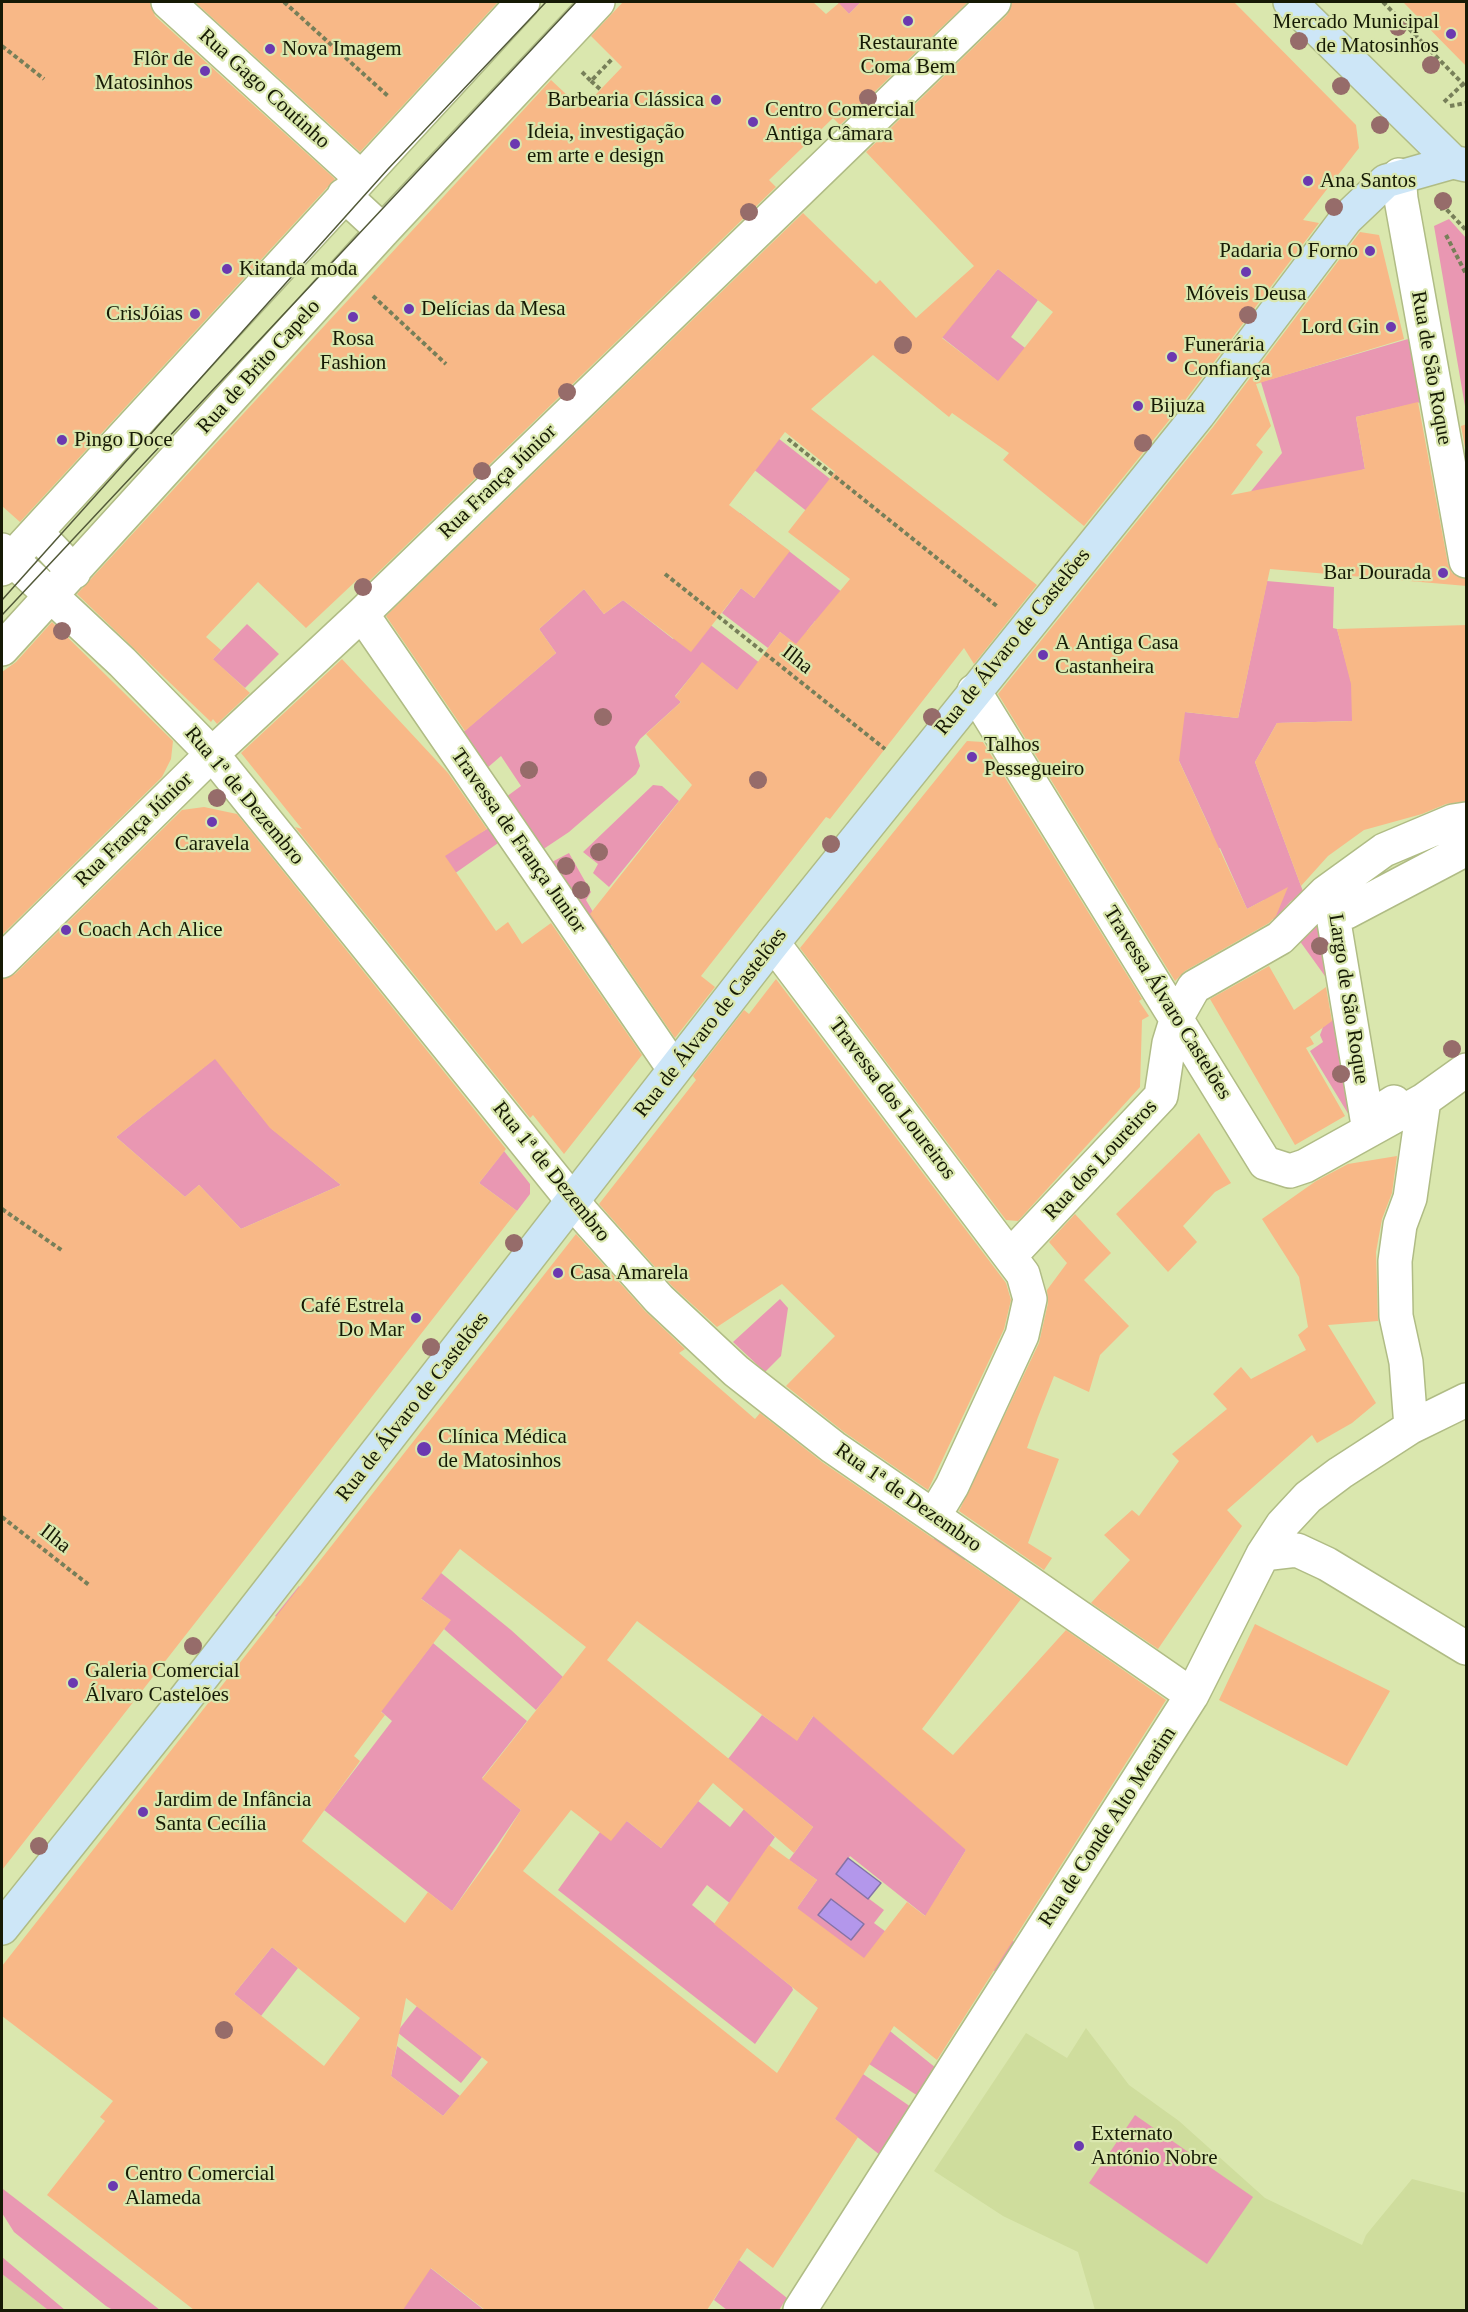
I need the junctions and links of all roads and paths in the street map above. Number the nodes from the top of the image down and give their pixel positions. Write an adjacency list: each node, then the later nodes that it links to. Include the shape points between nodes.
1 (168, 2): 19 (street, Rua Gago Coutinho)
2 (284, 2): 16 (path)
3 (524, 2): 16 (street)
4 (598, 2): 20 (street, Rua de Brito Capelo)
5 (994, 2): 35 (street, Rua França Júnior)
6 (1290, 2): 17 (street)
7 (1383, 2): 13 (path)
8 (2, 46): 11 (path)
9 (613, 58): 12 (path)
10 (584, 74): 12 (path)
11 (44, 79)
12 (591, 81): 14 (path)
13 (1465, 85): 15 (path)
14 (601, 90)
15 (1436, 109)
16 (414, 120): 19 (street)
17 (1460, 163): 18 (street, Rua de Álvaro de Castelões)
18 (1400, 175): 30 (street, Rua de São Roque, via 1401,200); 36 (street, Rua de Álvaro de Castelões, via 1378,186 1346,219 1197,415)
19 (361, 177): 20 (street); 23 (street); 29 (street)
20 (416, 195): 23 (street, Rua de Brito Capelo)
21 (1445, 208): 22 (path)
22 (1467, 230)
23 (383, 231): 25 (street, Rua de Brito Capelo)
24 (1444, 232): 26 (path)
25 (346, 271): 27 (path); 32 (street, Rua de Brito Capelo)
26 (1467, 274)
27 (446, 364)
28 (788, 439): 36 (path)
29 (36, 532): 31 (street); 32 (street)
30 (1467, 561)
31 (4, 564): 34 (street, Rua 1ª de Dezembro)
32 (74, 572): 34 (street, Rua de Brito Capelo)
33 (665, 574): 40 (path, Ilha)
34 (45, 603): 37 (street, Rua de Brito Capelo); 39 (street, Rua 1ª de Dezembro)
35 (362, 614): 39 (street, Rua França Júnior); 47 (street, Travessa de França Junior)
36 (1024, 629): 38 (street, Rua de Álvaro de Castelões)
37 (2, 649)
38 (974, 691): 40 (street, Rua de Álvaro de Castelões); 45 (street, Travessa Álvaro Castelões)
39 (212, 754): 44 (street, Rua França Júnior); 50 (street, Rua 1ª de Dezembro)
40 (911, 770): 43 (street, Rua de Álvaro de Castelões)
41 (1467, 819): 45 (street, Rua dos Loureiros, via 1453,821 1384,850 1326,892 1280,938 1194,987)
42 (1467, 838): 46 (street, Largo de São Roque, via 1455,840 1457,854 1347,912 1344,898 1331,904 1367,1119)
43 (773, 943): 47 (street, Rua de Álvaro de Castelões); 53 (street, Travessa dos Loureiros)
44 (2, 961)
45 (1177, 1017): 49 (street, Travessa Álvaro Castelões, via 1265,1163 1275,1168 1290,1171 1305,1166); 53 (street, Rua dos Loureiros, via 1161,1096)
46 (1467, 1058)
47 (674, 1068): 50 (street, Rua de Álvaro de Castelões)
48 (1467, 1070): 49 (street, Travessa Álvaro Castelões)
49 (1424, 1100): 55 (street, via 1410,1198 1400,1225 1395,1261 1396,1316 1406,1362)
50 (574, 1202): 57 (street, Rua 1ª de Dezembro, via 659,1299 736,1371 833,1447); 62 (street, Rua de Álvaro de Castelões)
51 (2, 1209): 52 (path)
52 (63, 1251)
53 (1011, 1255): 57 (street, via 1023,1274 1030,1299 1023,1335)
54 (1467, 1400): 55 (street, Rua de Conde Alto Mearim)
55 (1412, 1427): 58 (street, Rua de Conde Alto Mearim, via 1308,1497 1282,1525)
56 (2, 1516): 59 (path, Ilha)
57 (934, 1516): 61 (street, Rua 1ª de Dezembro)
58 (1263, 1554): 60 (street, via 1297,1550); 61 (street, Rua de Conde Alto Mearim)
59 (89, 1585)
60 (1467, 1648)
61 (1192, 1695): 63 (street, Rua de Conde Alto Mearim)
62 (2, 1928)
63 (800, 2310)

